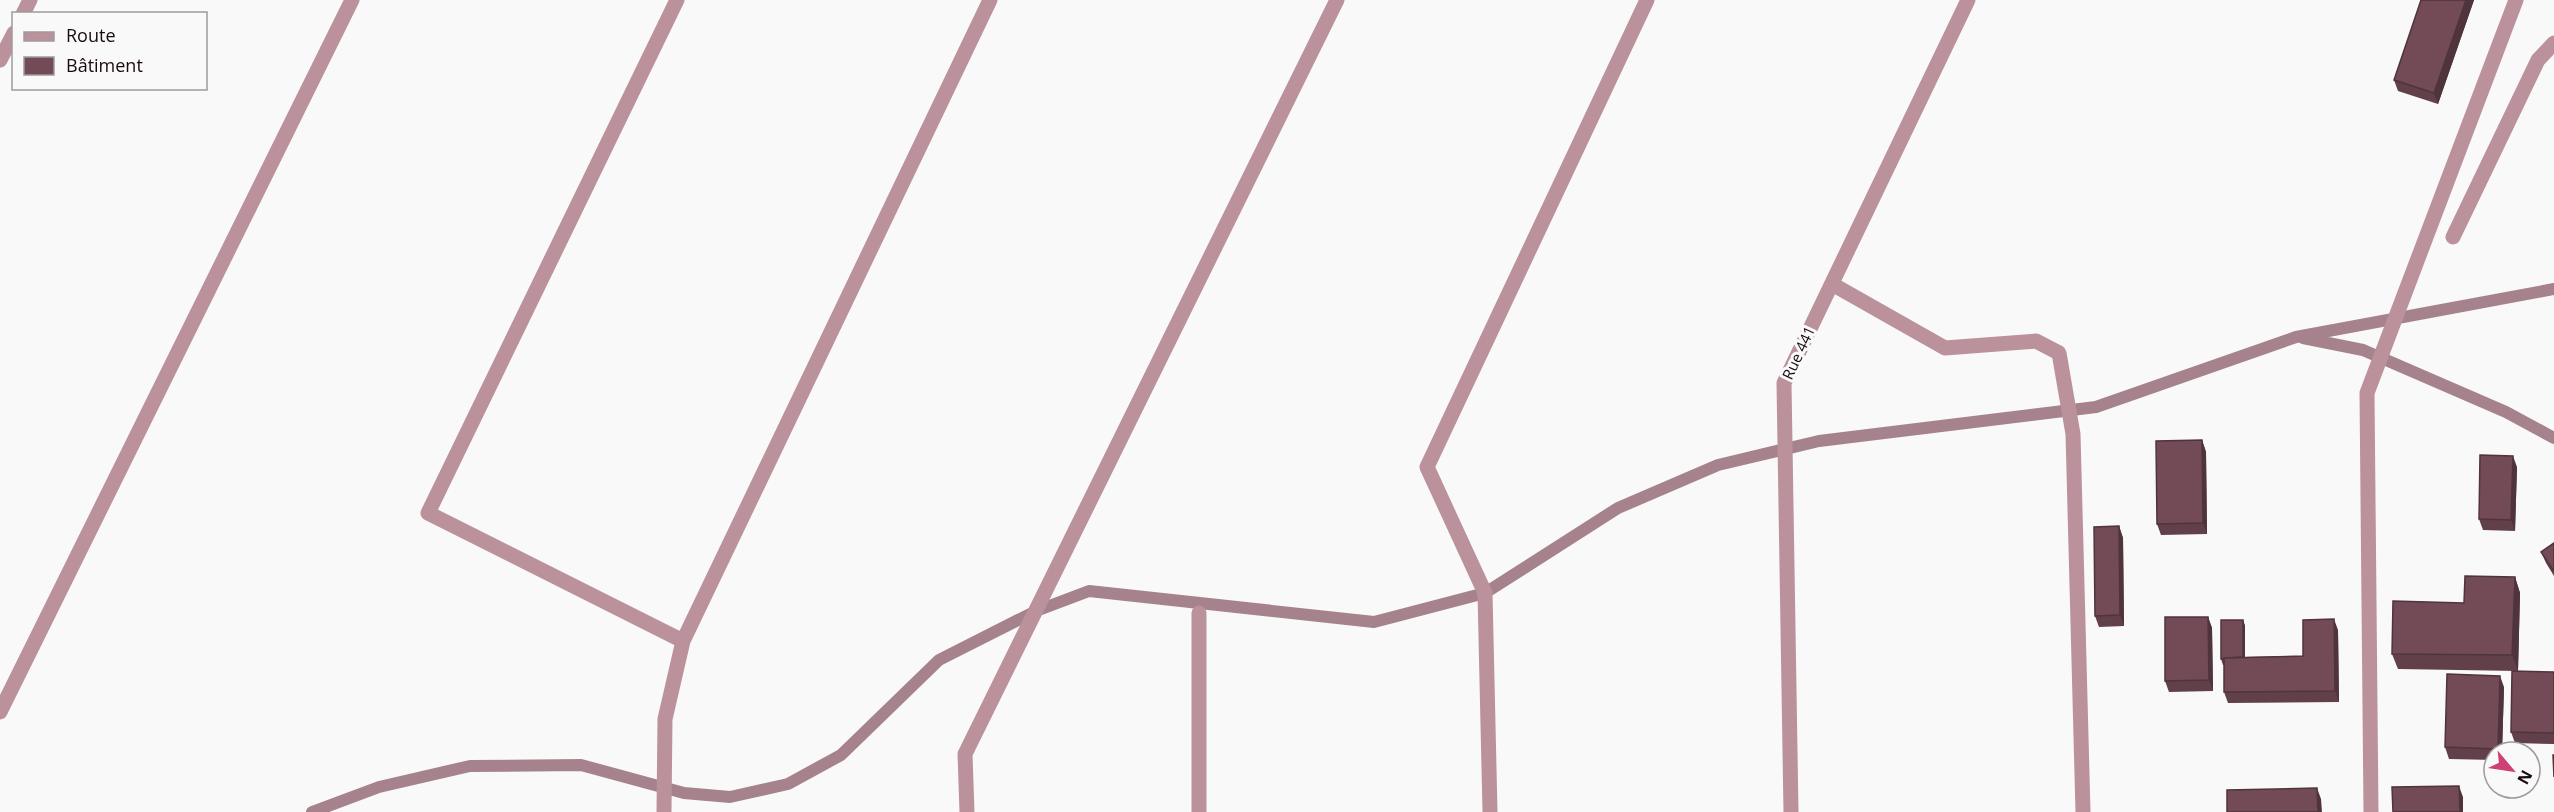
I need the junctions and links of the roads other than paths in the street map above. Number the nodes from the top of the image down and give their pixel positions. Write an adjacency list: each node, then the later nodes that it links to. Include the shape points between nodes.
1 (352, 0): 15 (street)
2 (677, 0): 14 (street, via 428,513)
3 (990, 0): 14 (street)
4 (1337, 0): 17 (street, via 965,754)
5 (1647, 0): 19 (street, via 1427,466 1485,593)
6 (1968, 0): 12 (street, Rue 441)
7 (2516, 0): 22 (street, via 2367,393)
8 (12, 37): 10 (street)
9 (2554, 43): 11 (street, via 2538,60)
10 (0, 60)
11 (2452, 237)
12 (1832, 284): 20 (street, Rue 441, via 1784,383); 21 (street, via 1945,348 2036,341 2059,353 2073,434)
13 (1199, 613): 18 (street)
14 (683, 640): 16 (street, via 665,719)
15 (0, 712)
16 (664, 812)
17 (967, 812)
18 (1199, 812)
19 (1490, 812)
20 (1791, 812)
21 (2083, 812)
22 (2371, 812)

